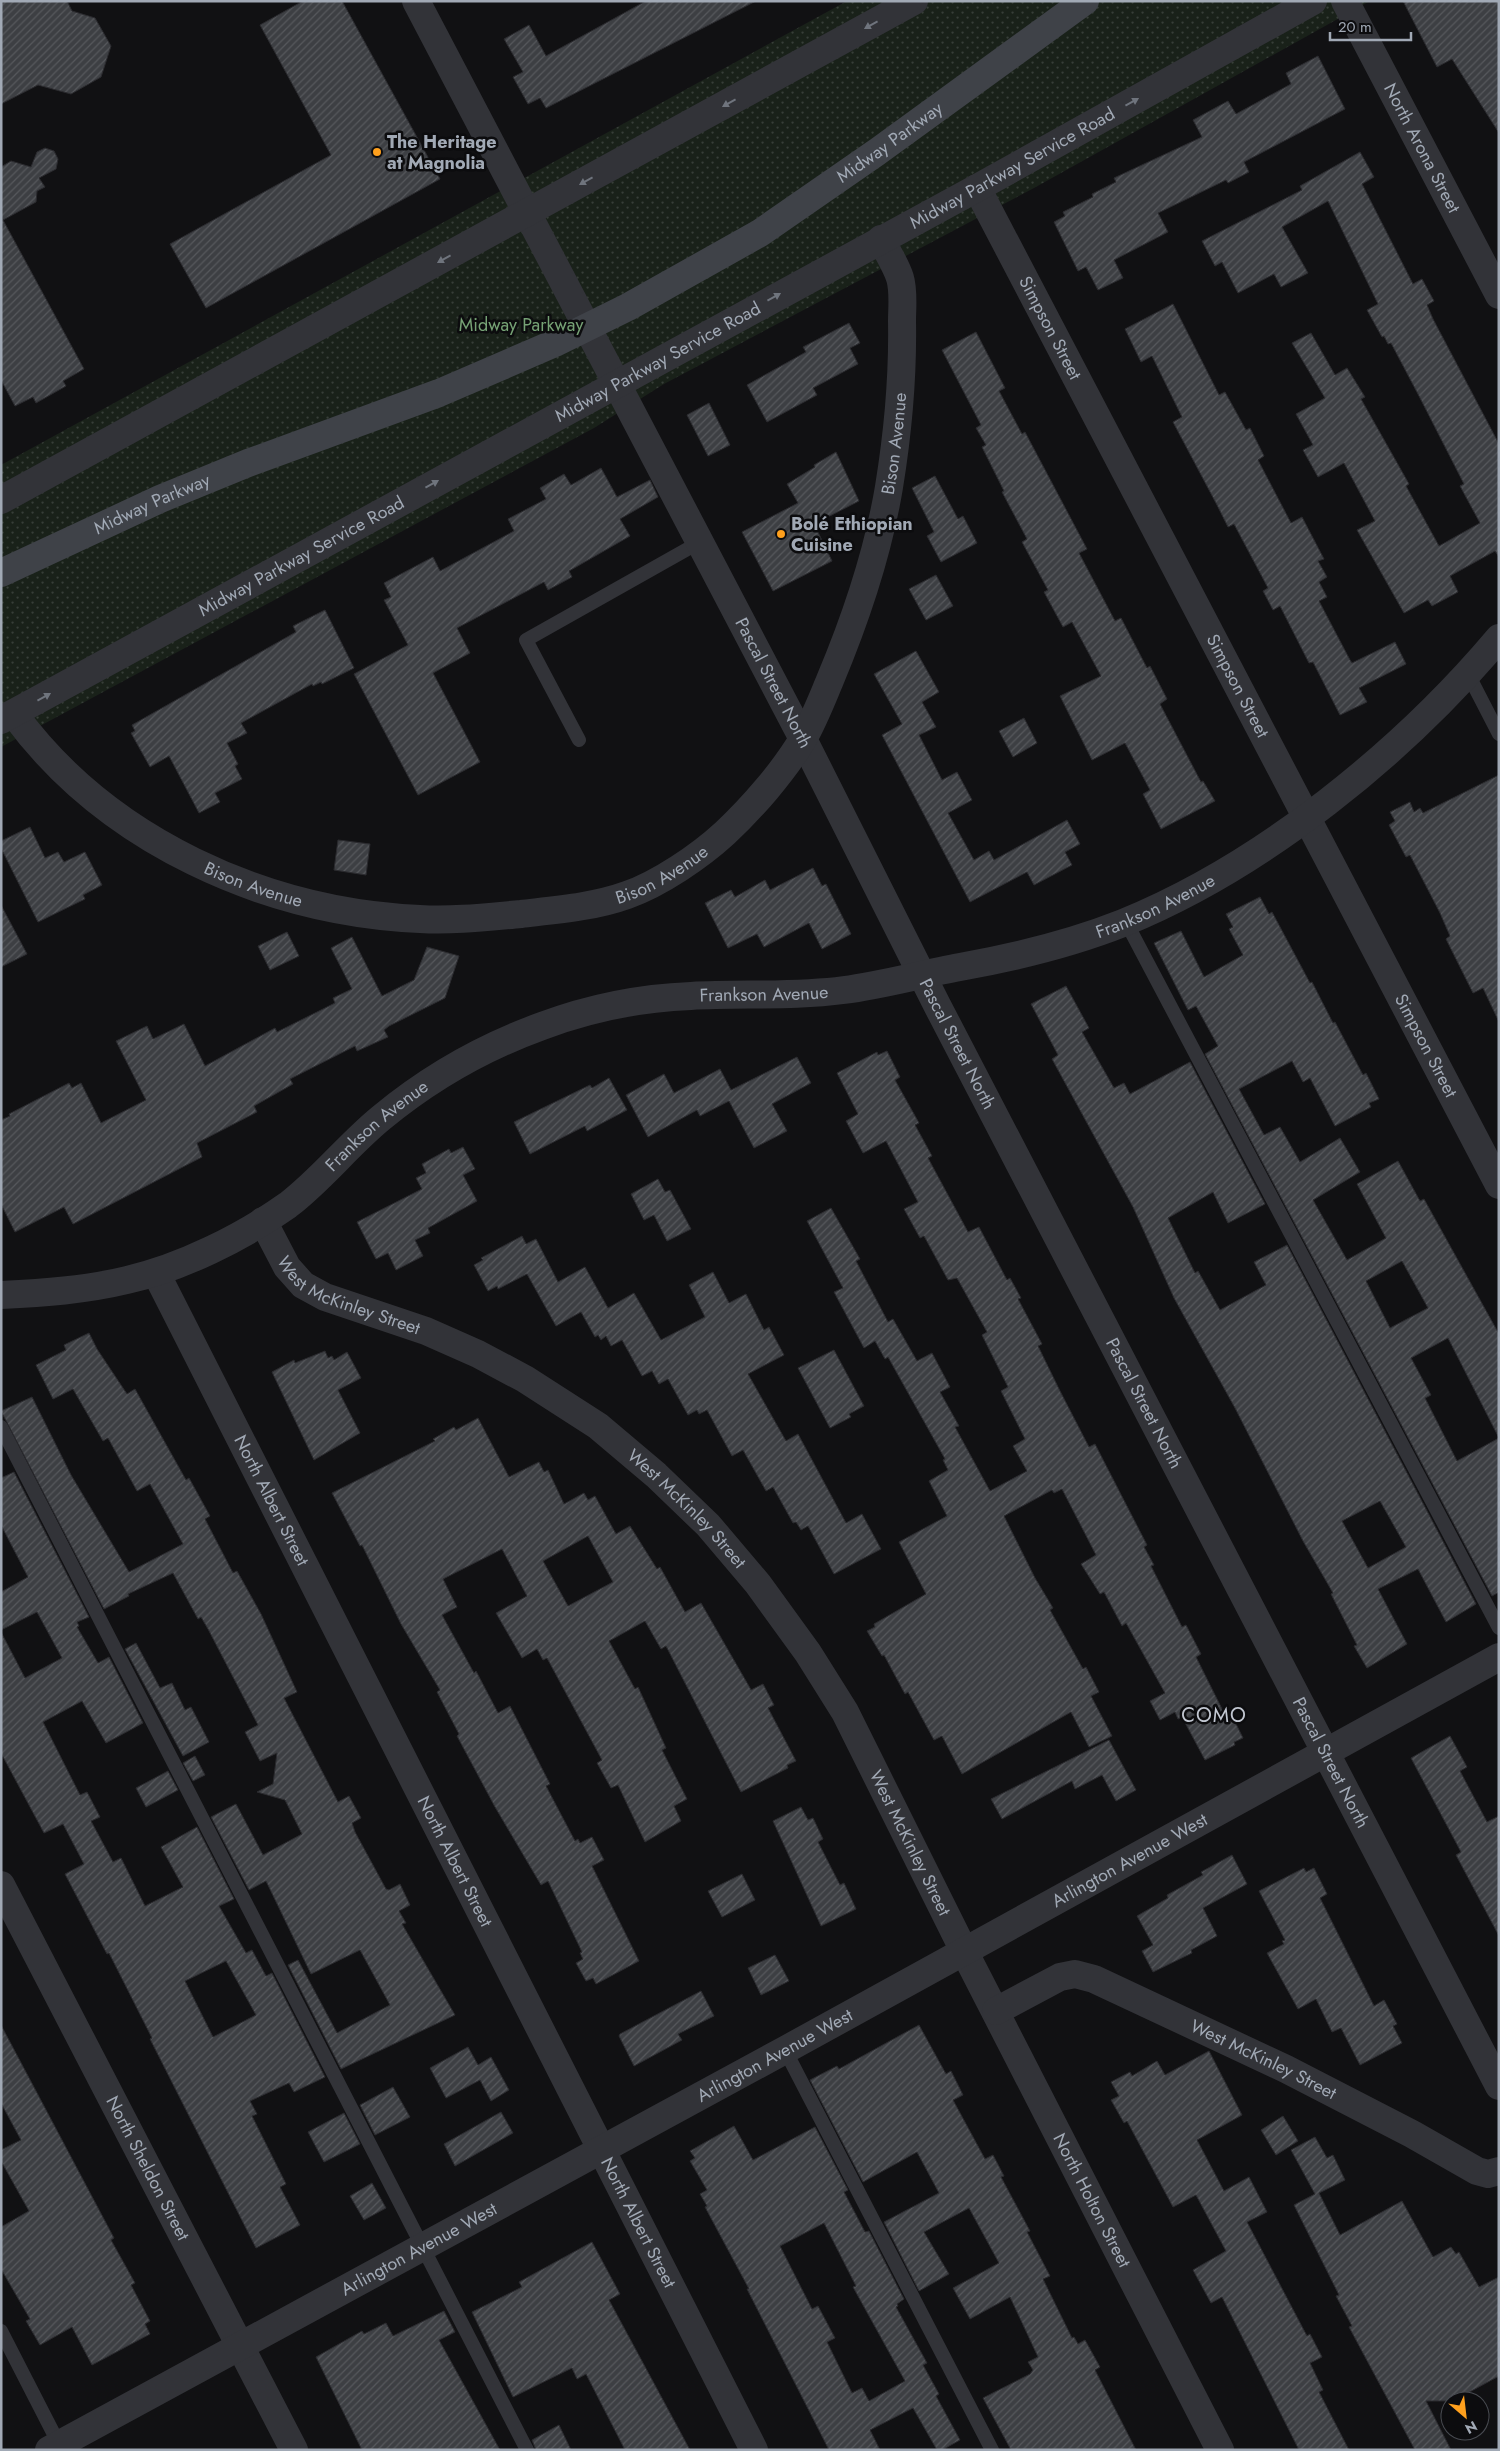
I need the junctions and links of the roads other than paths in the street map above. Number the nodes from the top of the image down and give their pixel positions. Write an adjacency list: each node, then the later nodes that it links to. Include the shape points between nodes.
1 (416, 1): 7 (street, Pascal Street North)
2 (914, 1): 7 (street, one-way to 7)
3 (1085, 1): 10 (street, Midway Parkway, via 760,233)
4 (1313, 1): 6 (street, Midway Parkway Service Road, one-way to 4)
5 (1345, 1): 9 (street, North Arona Street)
6 (977, 188): 8 (street, Midway Parkway Service Road); 21 (street, Simpson Street)
7 (528, 213): 10 (street, Pascal Street North); 12 (street, one-way to 12)
8 (882, 239): 11 (street, Midway Parkway Service Road, one-way to 8); 19 (street, Bison Avenue, via 901,280 903,350 896,440 885,508 868,576 846,642)
9 (1499, 295)
10 (588, 328): 11 (street, Pascal Street North); 14 (street, Midway Parkway, via 439,393 160,499)
11 (617, 383): 13 (street, Pascal Street North); 17 (street, Midway Parkway Service Road, one-way to 11)
12 (1, 500)
13 (700, 542): 19 (street, Pascal Street North); 20 (lane, via 526,640)
14 (1, 572)
15 (1499, 638): 16 (street, Frankson Avenue)
16 (1468, 674): 18 (lane); 21 (street, Frankson Avenue, via 1400,741)
17 (8, 717): 19 (street, Bison Avenue, via 108,808 158,842 210,870 256,889 313,904 422,920 483,918 604,902 644,888 724,834 776,775)
18 (1499, 734)
19 (802, 739): 23 (street, Pascal Street North)
20 (579, 740)
21 (1306, 816): 22 (street, Frankson Avenue, via 1234,867); 24 (street, Simpson Street)
22 (1126, 922): 23 (street, Frankson Avenue, via 1030,954); 29 (lane)
23 (924, 976): 25 (street, Frankson Avenue, via 806,994 639,1000 542,1026 450,1069 380,1118 290,1203); 31 (street, Pascal Street North)
24 (1499, 1185)
25 (263, 1221): 26 (street, Frankson Avenue); 33 (street, West McKinley Street, via 287,1267 303,1285 325,1297 426,1331 525,1379 598,1426 708,1525 758,1584 808,1653 845,1712)
26 (156, 1273): 27 (street, Frankson Avenue, via 80,1289); 37 (street, North Albert Street)
27 (1, 1295)
28 (1, 1427): 39 (lane)
29 (1499, 1628)
30 (1499, 1658): 31 (street, Arlington Avenue West)
31 (1326, 1753): 33 (street, Arlington Avenue West); 36 (street, Pascal Street North)
32 (1, 1885): 41 (street, North Sheldon Street)
33 (964, 1951): 34 (street, North Holton Street); 35 (street, Arlington Avenue West)
34 (996, 2011): 38 (street, West McKinley Street, via 1060,1978 1075,1974 1094,1979 1286,2070 1477,2171 1488,2174); 47 (street, North Holton Street)
35 (785, 2050): 37 (street, Arlington Avenue West); 46 (lane)
36 (1499, 2086)
37 (600, 2150): 39 (street, Arlington Avenue West); 45 (street, North Albert Street)
38 (1499, 2171)
39 (422, 2248): 41 (street, Arlington Avenue West); 44 (lane)
40 (1, 2330): 42 (lane)
41 (240, 2347): 42 (street, Arlington Avenue West); 43 (street, North Sheldon Street)
42 (57, 2448)
43 (294, 2450)
44 (527, 2450)
45 (754, 2450)
46 (992, 2450)
47 (1220, 2450)

